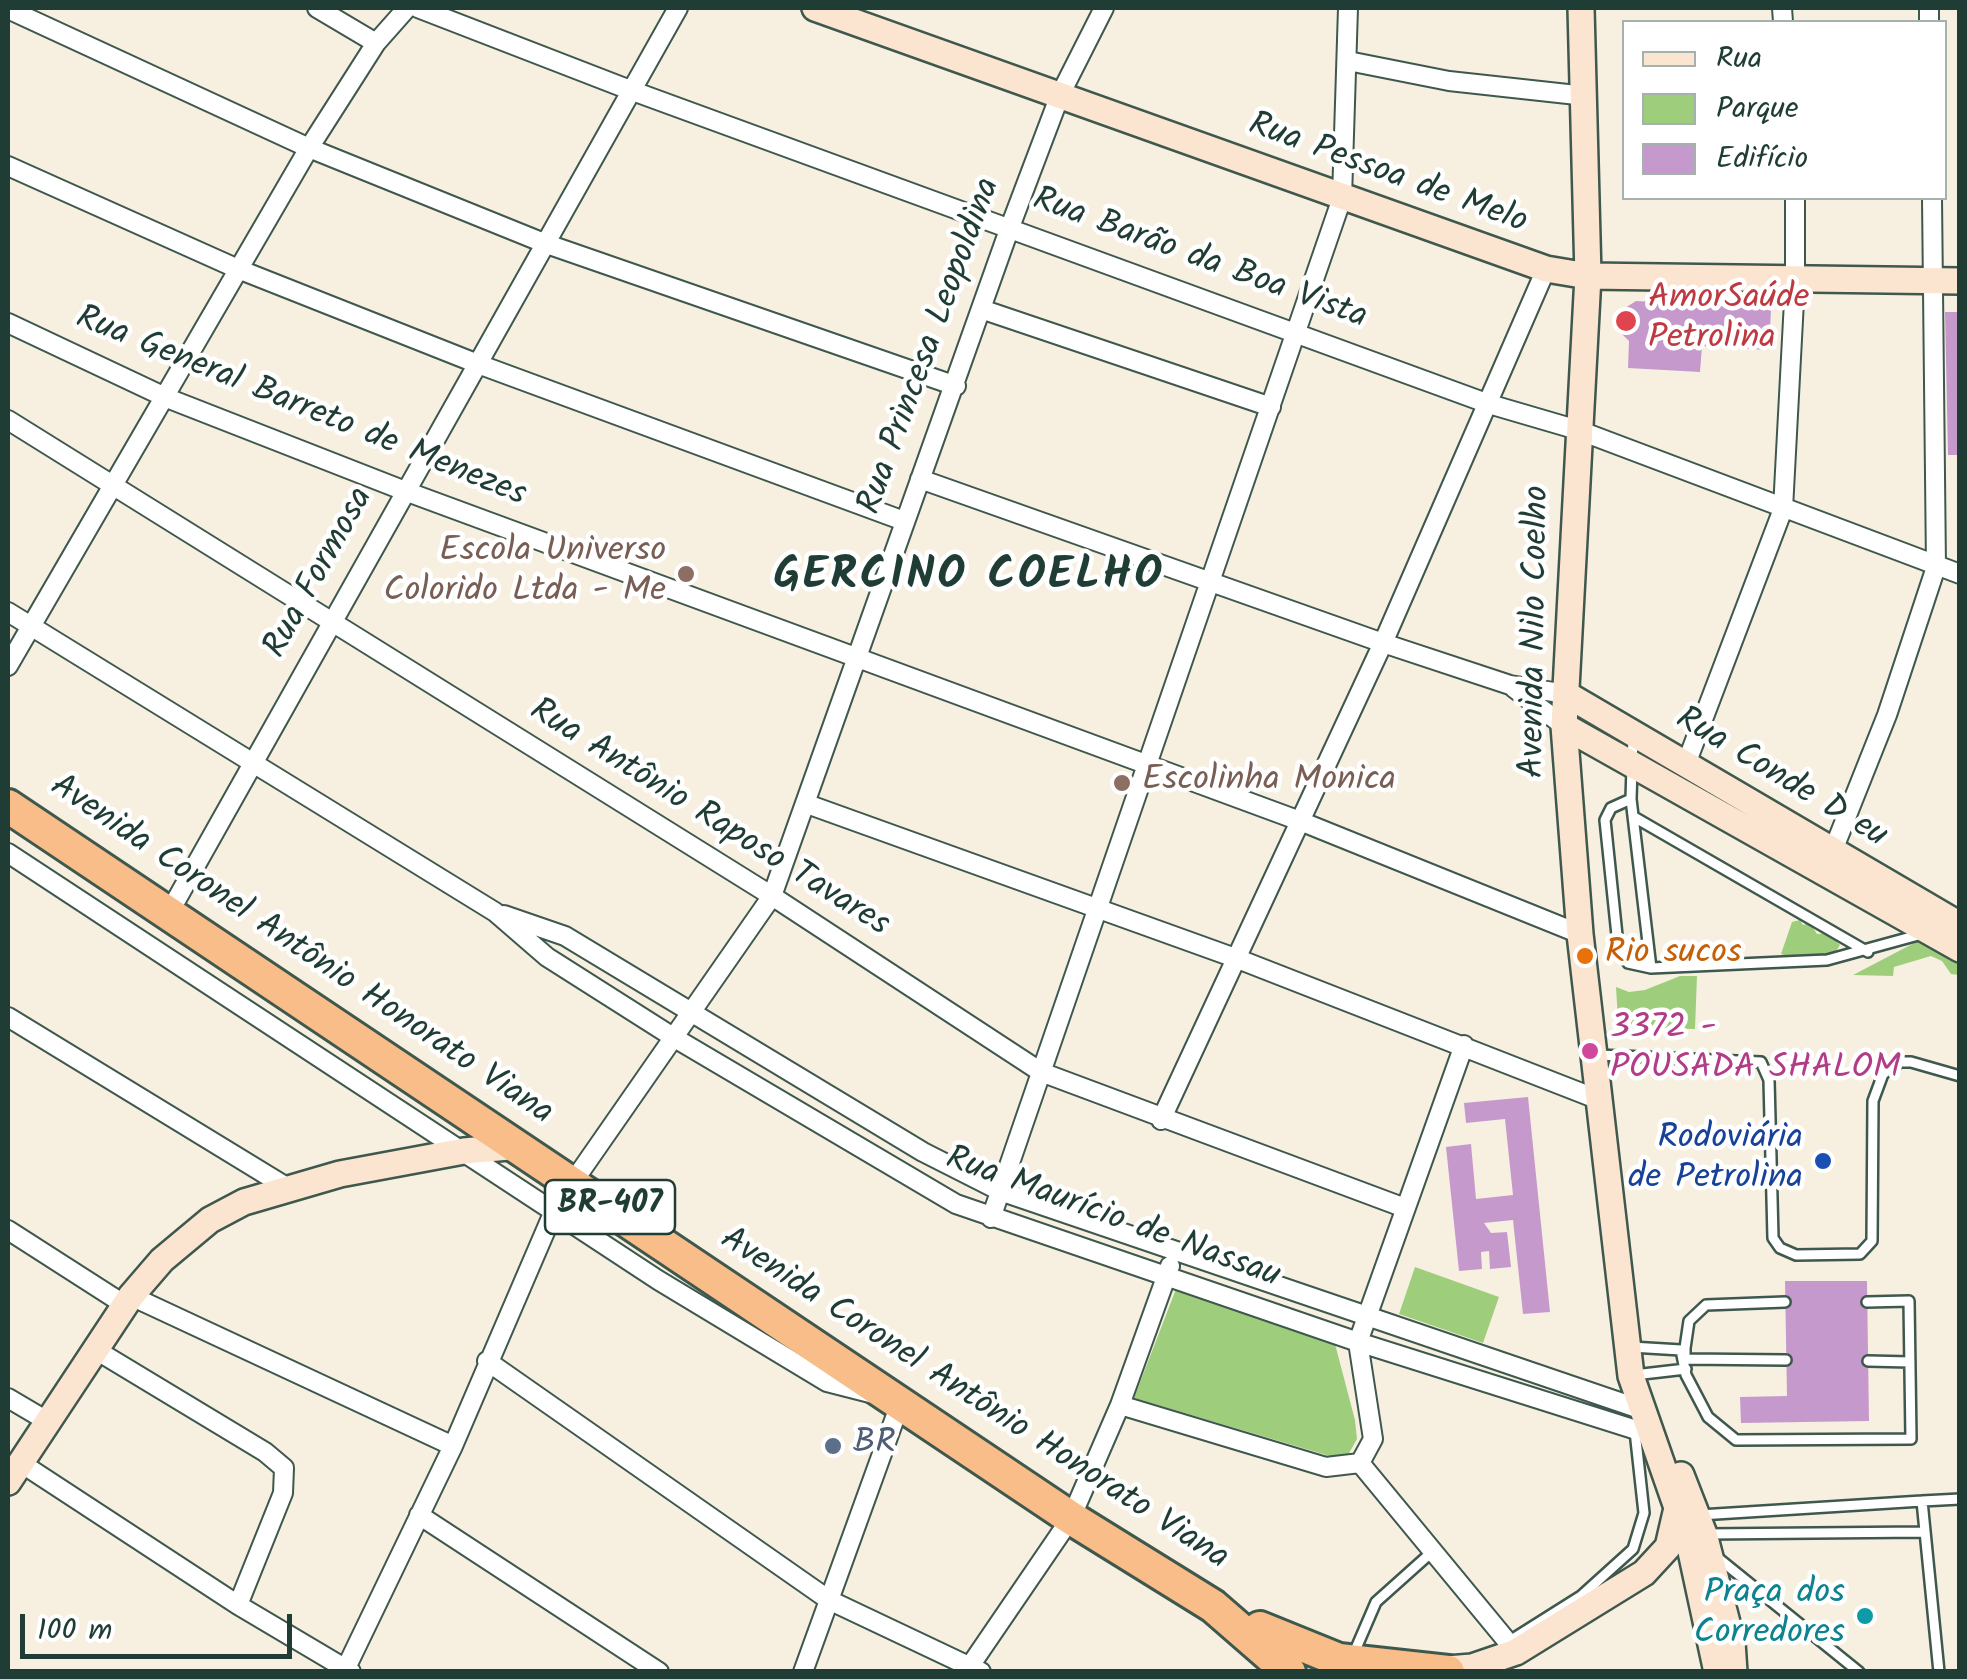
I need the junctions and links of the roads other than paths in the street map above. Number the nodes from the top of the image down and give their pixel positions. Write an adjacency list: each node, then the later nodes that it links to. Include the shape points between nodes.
1 (317, 8): 10 (street)
2 (407, 8): 10 (street)
3 (418, 8): 12 (street, Rua Barão da Boa Vista)
4 (678, 8): 12 (street, Rua Formosa)
5 (815, 8): 13 (main road, Rua Pessoa de Melo)
6 (1104, 8): 13 (street, Rua Princesa Leopoldina)
7 (1348, 8): 11 (street)
8 (1581, 8): 14 (main road, Avenida Nilo Coelho)
9 (8, 9): 15 (street)
10 (376, 43): 15 (street)
11 (1348, 61): 14 (street, via 1449,81); 17 (street)
12 (630, 90): 20 (street, Rua Barão da Boa Vista); 21 (street, Rua Formosa)
13 (1060, 95): 17 (main road, Rua Pessoa de Melo); 20 (street, Rua Princesa Leopoldina)
14 (1586, 96): 24 (main road, Avenida Nilo Coelho)
15 (309, 148): 21 (street); 22 (street)
16 (8, 166): 22 (street)
17 (1342, 198): 23 (main road, Rua Pessoa de Melo); 29 (street)
18 (1795, 200): 25 (street)
19 (1932, 200): 26 (street)
20 (1010, 227): 27 (street, Rua Princesa Leopoldina); 29 (street, Rua Barão da Boa Vista)
21 (544, 243): 30 (street, Rua Formosa); 31 (street)
22 (238, 269): 30 (street); 32 (street)
23 (1546, 269): 24 (main road, Rua Pessoa de Melo); 33 (street)
24 (1588, 276): 25 (main road, Rua Pessoa de Melo); 36 (main road, Avenida Nilo Coelho)
25 (1796, 282): 26 (main road, Rua Pessoa de Melo); 40 (street)
26 (1947, 282): 42 (street)
27 (984, 310): 31 (street, Rua Princesa Leopoldina); 34 (street)
28 (8, 323): 32 (street, Rua General Barreto de Menezes)
29 (1299, 331): 33 (street, Rua Barão da Boa Vista); 34 (street)
30 (478, 364): 39 (street, Rua Formosa); 41 (street)
31 (956, 386): 37 (street, Rua Princesa Leopoldina)
32 (166, 398): 38 (street); 39 (street, Rua General Barreto de Menezes)
33 (1490, 404): 36 (street, Rua Barão da Boa Vista); 48 (street)
34 (1271, 407): 44 (street)
35 (8, 420): 38 (street, Rua Antônio Raposo Tavares)
36 (1578, 430): 40 (street, Rua Barão da Boa Vista); 52 (main road, Avenida Nilo Coelho)
37 (920, 478): 41 (street, Rua Princesa Leopoldina); 44 (street)
38 (113, 486): 46 (street, Rua Antônio Raposo Tavares); 47 (street)
39 (405, 491): 46 (street, Rua Formosa); 49 (street, Rua General Barreto de Menezes)
40 (1783, 509): 42 (street, Rua Barão da Boa Vista); 57 (street)
41 (904, 521): 49 (street, Rua Princesa Leopoldina)
42 (1936, 567): 43 (street, Rua Barão da Boa Vista); 65 (street)
43 (1960, 574)
44 (1211, 580): 48 (street); 58 (street)
45 (8, 612): 47 (street, Rua Maurício de Nassau)
46 (331, 620): 56 (street, Rua Formosa); 66 (street, Rua Antônio Raposo Tavares)
47 (31, 627): 50 (street); 56 (street, Rua Maurício de Nassau)
48 (1382, 644): 51 (street); 63 (street)
49 (855, 659): 58 (street, Rua General Barreto de Menezes); 60 (street, Rua Princesa Leopoldina)
50 (8, 666)
51 (1510, 685): 52 (street); 53 (street)
52 (1566, 694): 53 (main road, Avenida Nilo Coelho); 54 (main road, Rua Conde D eu)
53 (1564, 726): 55 (main road, Rua Conde D eu); 71 (main road, Avenida Nilo Coelho)
54 (1633, 734): 55 (lane); 57 (main road, Rua Conde D eu)
55 (1630, 760): 59 (lane); 65 (main road, Rua Conde D eu)
56 (254, 764): 68 (street, Rua Formosa); 69 (street, Rua Maurício de Nassau)
57 (1686, 764): 65 (main road, Rua Conde D eu)
58 (1149, 766): 63 (street, Rua General Barreto de Menezes); 67 (street)
59 (1631, 799): 62 (lane); 75 (lane, via 1611,808 1604,820 1618,946 1628,964)
60 (807, 804): 66 (street, Rua Princesa Leopoldina); 67 (street)
61 (8, 806): 68 (highway, Avenida Coronel Antônio Honorato Viana / BR-407)
62 (1634, 817): 73 (lane); 75 (lane)
63 (1300, 822): 71 (street, Rua General Barreto de Menezes); 74 (street)
64 (8, 853): 86 (street)
65 (1828, 862): 70 (main road, Rua Conde D eu)
66 (772, 896): 76 (street, Rua Princesa Leopoldina); 81 (street, Rua Antônio Raposo Tavares)
67 (1101, 909): 74 (street); 81 (street)
68 (170, 910): 85 (highway, Avenida Coronel Antônio Honorato Viana / BR-407)
69 (495, 912): 76 (street, Rua Maurício de Nassau, via 564,936); 78 (street, Rua Maurício de Nassau, via 546,957)
70 (1945, 925): 72 (main road, Rua Conde D eu); 73 (lane)
71 (1580, 934): 80 (main road, Avenida Nilo Coelho)
72 (1960, 949)
73 (1868, 952): 75 (lane)
74 (1238, 958): 79 (street); 84 (street)
75 (1651, 968)
76 (694, 1010): 78 (street, Rua Princesa Leopoldina); 89 (street, Rua Maurício de Nassau)
77 (8, 1017): 88 (street)
78 (674, 1037): 87 (street, Rua Princesa Leopoldina); 92 (street, Rua Maurício de Nassau, via 918,1184)
79 (1464, 1046): 83 (street); 90 (street)
80 (1595, 1055): 82 (lane, via 1761,1062 1770,1080 1773,1238 1796,1255 1860,1254 1872,1241 1873,1101 1883,1074 1911,1062); 83 (main road, Avenida Nilo Coelho)
81 (1040, 1072): 84 (street, Rua Antônio Raposo Tavares); 89 (street)
82 (1960, 1076)
83 (1602, 1101): 103 (main road, Avenida Nilo Coelho)
84 (1161, 1120): 90 (street, Rua Antônio Raposo Tavares)
85 (520, 1146): 86 (main road); 87 (highway, Avenida Coronel Antônio Honorato Viana / BR-407)
86 (464, 1151): 88 (main road); 91 (street)
87 (574, 1182): 95 (highway, Avenida Coronel Antônio Honorato Viana / BR-407)
88 (288, 1188): 98 (main road, via 210,1220)
89 (1000, 1192): 92 (street); 94 (street, Rua Maurício de Nassau)
90 (1405, 1208): 101 (street)
91 (554, 1211): 97 (street); 106 (street)
92 (991, 1218): 96 (street, Rua Maurício de Nassau)
93 (8, 1230): 98 (street)
94 (1175, 1253): 96 (street); 101 (street, Rua Maurício de Nassau)
95 (688, 1261): 97 (street); 112 (highway, Avenida Coronel Antônio Honorato Viana / BR-407)
96 (1166, 1277): 102 (street, Rua Maurício de Nassau); 113 (street)
97 (658, 1280): 112 (street, via 827,1382)
98 (128, 1300): 104 (main road); 116 (street)
99 (1785, 1302): 109 (lane, via 1706,1305 1685,1331)
100 (1867, 1302): 108 (lane, via 1909,1301)
101 (1364, 1319): 102 (street); 115 (street, Rua Maurício de Nassau)
102 (1358, 1342): 115 (street, Rua Maurício de Nassau); 117 (street, via 1373,1440)
103 (1628, 1348): 109 (lane, via 1676,1348); 110 (main road, Avenida Nilo Coelho)
104 (96, 1350): 114 (main road); 128 (street, via 284,1468 283,1493)
105 (1786, 1360): 109 (lane)
106 (487, 1362): 116 (street); 127 (street)
107 (1868, 1362): 108 (lane)
108 (1910, 1362): 109 (lane, via 1911,1440 1736,1440 1708,1417)
109 (1685, 1364): 110 (lane)
110 (1631, 1376): 115 (main road, Avenida Nilo Coelho); 123 (main road, Avenida Nilo Coelho)
111 (8, 1398): 114 (street)
112 (894, 1400): 122 (highway, Avenida Coronel Antônio Honorato Viana / BR-407); 127 (street)
113 (1120, 1404): 117 (street, via 1326,1467); 122 (street)
114 (47, 1421): 118 (main road)
115 (1641, 1424): 123 (main road, Avenida Nilo Coelho); 130 (lane, via 1644,1512 1633,1549)
116 (453, 1446): 121 (street)
117 (1360, 1463): 125 (street)
118 (14, 1472): 128 (street)
119 (1960, 1499): 120 (lane)
120 (1922, 1501): 123 (lane); 124 (lane)
121 (419, 1515): 133 (street); 135 (street)
122 (1071, 1518): 126 (highway, Avenida Coronel Antônio Honorato Viana / BR-407); 132 (street)
123 (1697, 1527): 124 (lane); 130 (main road, via 1673,1534 1658,1562); 140 (main road, Avenida Nilo Coelho); 141 (main road, Avenida Nilo Coelho, via 1732,1642); 142 (lane)
124 (1924, 1532): 143 (lane)
125 (1433, 1551): 130 (street); 131 (lane, via 1376,1602)
126 (1179, 1587): 129 (highway, Avenida Coronel Antônio Honorato Viana / BR-407); 137 (highway)
127 (828, 1600): 132 (street); 136 (street)
128 (238, 1605): 133 (street)
129 (1213, 1606): 131 (highway, BR-407, via 1308,1651); 138 (highway, Avenida Coronel Antônio Honorato Viana / BR-407)
130 (1512, 1647): 134 (main road, via 1472,1667)
131 (1352, 1662): 134 (highway, BR-407)
132 (976, 1669)
133 (348, 1670)
134 (1432, 1671): 139 (highway, BR-407)
135 (658, 1672)
136 (803, 1672)
137 (1264, 1672)
138 (1290, 1672)
139 (1448, 1672)
140 (1717, 1672)
141 (1734, 1672)
142 (1859, 1672)
143 (1939, 1672)

